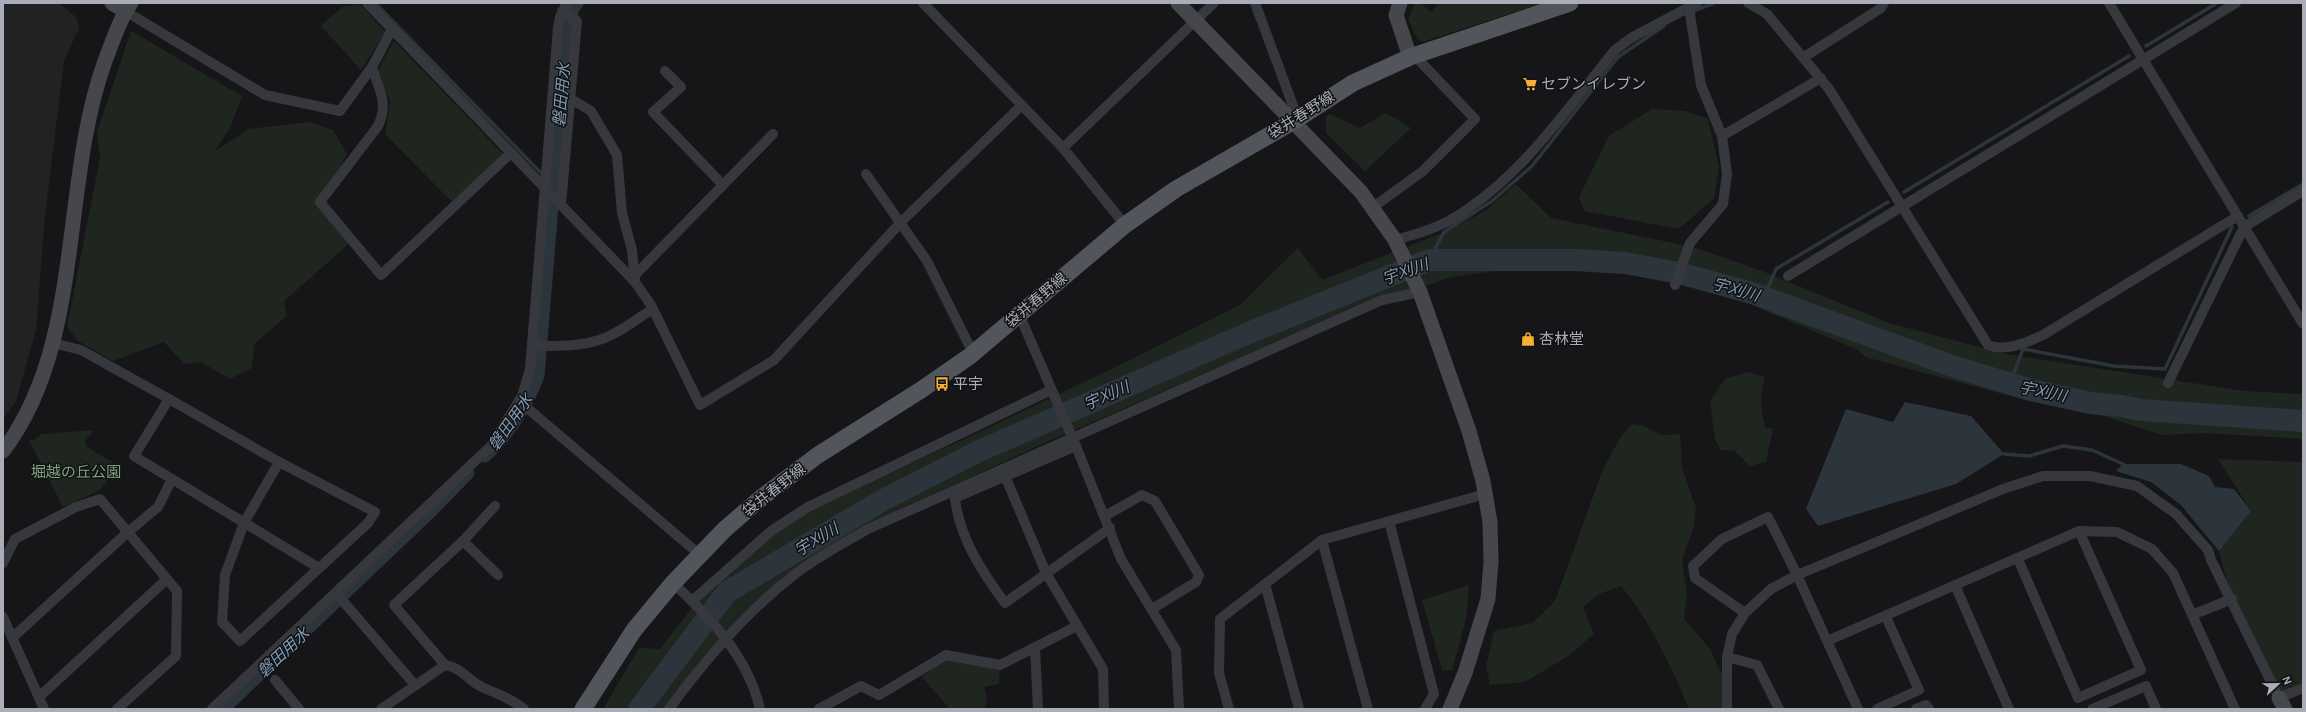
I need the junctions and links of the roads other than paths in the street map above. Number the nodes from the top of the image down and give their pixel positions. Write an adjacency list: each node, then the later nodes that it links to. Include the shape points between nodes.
1 (112, 3): 14 (street)
2 (367, 3): 17 (street)
3 (923, 3): 25 (street)
4 (1178, 3): 16 (street)
5 (1214, 3): 16 (street)
6 (1255, 3): 26 (street)
7 (1400, 3): 18 (street, via 1396,15)
8 (1570, 3): 18 (main road, 袋井春野線)
9 (1748, 3): 19 (street, via 1766,14)
10 (1884, 3): 19 (street, via 1881,8)
11 (2109, 3): 20 (street)
12 (2236, 3): 20 (street)
13 (1693, 6): 28 (street, via 1701,85); 42 (street, via 1631,38 1615,50 1523,162 1486,195 1452,220 1421,233)
14 (128, 7): 21 (street, via 266,96 340,111); 50 (street, via 96,86 83,144 60,314)
15 (565, 7): 24 (street, via 578,21); 33 (street, via 558,28)
16 (1195, 21): 26 (street); 29 (street)
17 (392, 29): 21 (street); 30 (street)
18 (1412, 56): 26 (main road, 袋井春野線, via 1353,83); 36 (street, via 1475,119 1423,171)
19 (1804, 57): 23 (street)
20 (2143, 60): 37 (street); 38 (street)
21 (372, 67): 30 (street, via 383,101 384,113 378,126 320,202 381,275)
22 (665, 71): 32 (street, via 681,87 653,112)
23 (1821, 78): 28 (street); 37 (street)
24 (571, 99): 35 (street); 44 (street, via 592,111 618,155 622,213 632,250)
25 (1022, 105): 29 (street); 39 (street)
26 (1296, 120): 36 (street, via 1361,192); 40 (main road, 袋井春野線, via 1176,189)
27 (773, 134): 32 (street)
28 (1722, 136): 45 (street, via 1727,174 1723,204 1690,244)
29 (1063, 148): 40 (street)
30 (511, 153): 33 (street)
31 (866, 174): 39 (street)
32 (723, 185): 44 (street)
33 (544, 188): 35 (street); 51 (street)
34 (2303, 191): 41 (street)
35 (561, 205): 44 (street)
36 (1372, 208): 42 (street)
37 (1903, 208): 38 (street, via 1986,344 1997,349 2043,335); 43 (street)
38 (2238, 216): 41 (street)
39 (901, 222): 47 (street, via 774,360 700,405); 52 (street, via 927,261)
40 (1125, 225): 48 (main road, 袋井春野線)
41 (2244, 227): 49 (street); 53 (street)
42 (1395, 240): 46 (street)
43 (1788, 276)
44 (635, 278): 47 (street)
45 (1675, 284)
46 (1420, 292): 57 (street, via 1384,300); 62 (street, via 1469,431)
47 (653, 309): 51 (street, via 599,340 569,345)
48 (1019, 314): 52 (main road, 袋井春野線); 54 (street)
49 (2303, 324)
50 (53, 343): 55 (street, via 80,350); 58 (street, via 34,397)
51 (532, 346): 56 (street, via 530,369)
52 (973, 353): 72 (main road, 袋井春野線, via 921,390 818,456 761,498)
53 (2168, 383)
54 (1052, 392): 57 (street); 85 (street, via 808,508 771,531)
55 (170, 399): 59 (street); 61 (street, via 134,456)
56 (519, 401): 72 (street); 83 (street, via 491,446)
57 (1073, 439): 60 (street); 64 (street); 92 (street, via 897,515 836,547 796,573 766,597)
58 (3, 451)
59 (279, 462): 66 (street); 75 (street, via 374,512 368,523)
60 (1005, 476): 76 (street); 76 (street, via 955,498 957,515 981,571 1005,603)
61 (172, 479): 66 (street); 69 (street, via 158,507)
62 (1485, 494): 65 (street); 120 (street, via 1490,522 1488,599 1465,673)
63 (495, 506): 71 (street)
64 (1105, 516): 67 (street); 86 (street, via 1142,495 1155,501 1199,575 1196,582)
65 (1389, 521): 70 (street); 119 (street, via 1434,694)
66 (244, 523): 75 (street); 75 (street, via 225,575 222,622 240,641)
67 (1110, 528): 76 (street); 86 (street, via 1121,559)
68 (2079, 531): 73 (street); 73 (street, via 2141,670 2078,698); 88 (street, via 2117,532 2152,549 2173,573)
69 (128, 532): 74 (street, via 100,499 76,508 15,539); 79 (street); 93 (street)
70 (1322, 540): 81 (street); 118 (street)
71 (463, 541): 77 (street); 97 (street, via 394,605)
72 (700, 554): 80 (main road, 袋井春野線)
73 (2018, 559): 82 (street)
74 (3, 563)
75 (319, 568)
76 (1046, 573): 91 (street)
77 (498, 575)
78 (1797, 575): 84 (street, via 2003,489 2043,476 2090,476 2137,486 2176,514 2208,550); 87 (street, via 1772,588); 87 (street, via 1768,517 1722,539 1693,566 1695,578); 94 (street)
79 (167, 579): 101 (street); 105 (street, via 177,591 176,656)
80 (673, 583): 85 (street); 109 (main road, 袋井春野線, via 634,630)
81 (1265, 584): 116 (street, via 1220,619 1219,673); 117 (street)
82 (1955, 585): 89 (street); 127 (street)
83 (336, 593): 99 (street); 106 (street)
84 (2232, 599): 88 (street); 102 (street)
85 (692, 601): 92 (street)
86 (1152, 609): 115 (street, via 1176,650)
87 (1745, 613): 96 (street, via 1732,634)
88 (2192, 615): 130 (street)
89 (1886, 616): 94 (street); 124 (street, via 1919,690)
90 (3, 617): 93 (street)
91 (1076, 626): 95 (street); 114 (street, via 1103,669)
92 (725, 637): 110 (street); 111 (street, via 756,692)
93 (12, 638): 101 (street)
94 (1827, 641): 123 (street)
95 (1035, 648): 112 (street, via 1000,665 946,655 879,695 861,686); 113 (street)
96 (1727, 657): 121 (street); 122 (street, via 1757,665)
97 (445, 665): 99 (street); 108 (street, via 456,667 481,686 508,696)
98 (275, 680): 107 (street)
99 (415, 685): 103 (street)
100 (2303, 688): 102 (street)
101 (39, 697): 104 (street)
102 (2282, 704)
103 (385, 708)
104 (44, 709)
105 (117, 709)
106 (212, 709)
107 (299, 709)
108 (524, 709)
109 (583, 709)
110 (669, 709)
111 (760, 709)
112 (820, 709)
113 (1038, 709)
114 (1104, 709)
115 (1179, 709)
116 (1229, 709)
117 (1299, 709)
118 (1368, 709)
119 (1425, 709)
120 (1450, 709)
121 (1727, 709)
122 (1779, 709)
123 (1858, 709)
124 (1878, 709)
125 (1916, 709): 126 (street, via 1926,705)
126 (1929, 709)
127 (2009, 709)
128 (2092, 709): 129 (street, via 2146,686)
129 (2156, 709)
130 (2235, 709)

